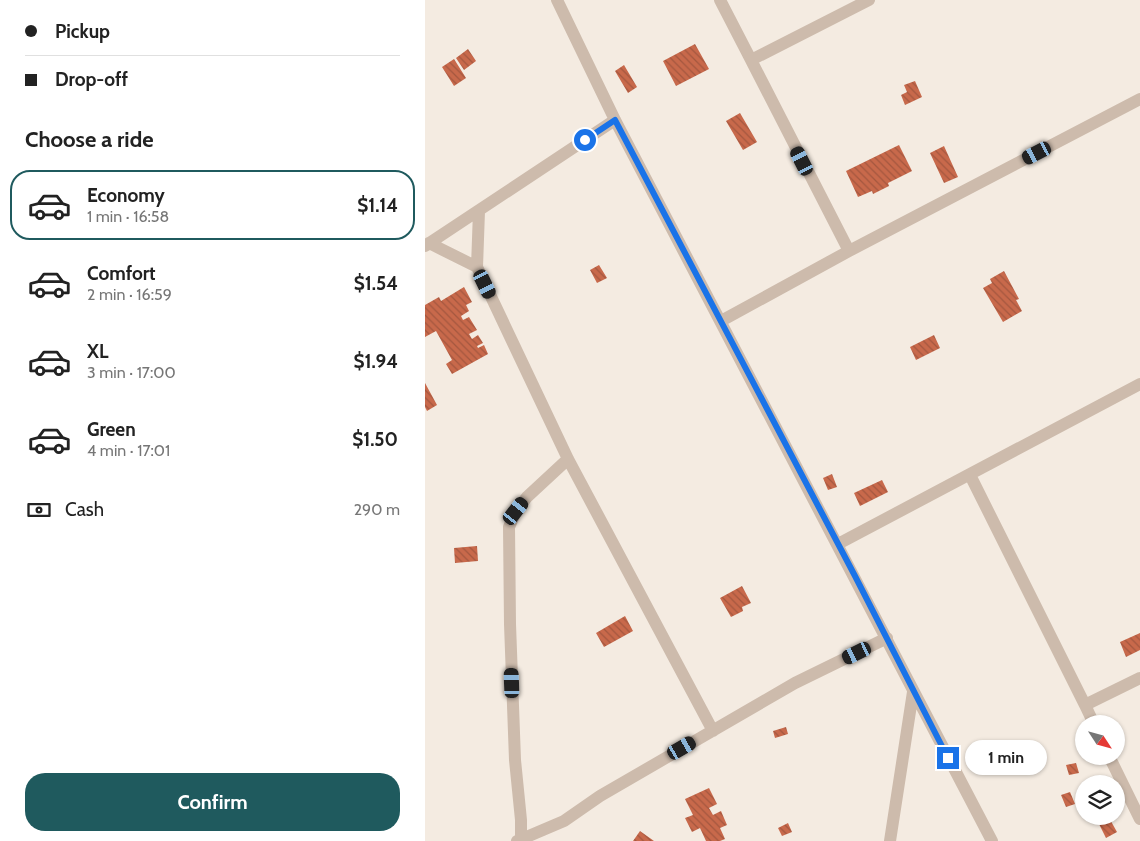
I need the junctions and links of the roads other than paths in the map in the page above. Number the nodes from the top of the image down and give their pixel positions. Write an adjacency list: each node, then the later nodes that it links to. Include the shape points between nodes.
1 (557, 0): 6 (street)
2 (720, 0): 4 (street)
3 (869, 0): 4 (street)
4 (751, 60): 9 (street)
5 (1140, 100): 9 (street)
6 (615, 120): 7 (street); 11 (street)
7 (479, 210): 8 (street); 10 (street)
8 (430, 240): 10 (street)
9 (849, 251): 11 (street)
10 (477, 267): 13 (street)
11 (721, 321): 15 (street)
12 (1140, 384): 14 (street)
13 (568, 459): 21 (street); 24 (street, via 527,497 509,526 515,760 521,820)
14 (970, 474): 15 (street); 19 (street)
15 (838, 544): 16 (street)
16 (887, 638): 18 (street); 21 (street, via 795,684)
17 (1140, 678): 19 (street)
18 (913, 692): 25 (street); 26 (street)
19 (1085, 705): 20 (street)
20 (1090, 715)
21 (713, 731): 24 (street, via 600,796 565,821)
22 (1113, 765): 23 (street)
23 (1140, 819)
24 (519, 840)
25 (890, 841)
26 (992, 841)

